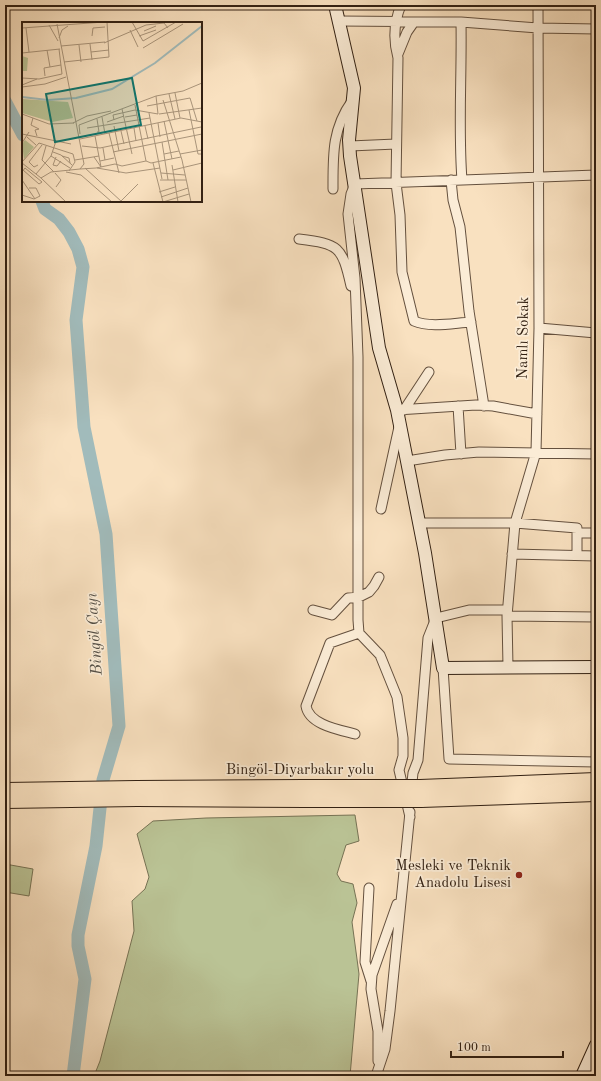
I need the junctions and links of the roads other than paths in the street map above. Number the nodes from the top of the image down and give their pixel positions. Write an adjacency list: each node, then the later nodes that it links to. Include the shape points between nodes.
1 (335, 5): 4 (street)
2 (401, 5): 5 (street)
3 (538, 5): 8 (street, Namlı Sokak)
4 (339, 21): 5 (street); 11 (street)
5 (396, 22): 6 (street); 10 (street, via 395,48)
6 (414, 22): 7 (street); 10 (street, via 407,32)
7 (461, 22): 8 (street); 17 (street)
8 (538, 28): 9 (street); 15 (street, Namlı Sokak)
9 (596, 29)
10 (398, 58): 12 (street)
11 (354, 98): 13 (street); 20 (street, via 342,115 336,131)
12 (396, 144): 13 (street); 18 (street)
13 (350, 146): 19 (street)
14 (596, 175): 15 (street)
15 (538, 176): 17 (street); 24 (street, Namlı Sokak)
16 (451, 180): 17 (street); 18 (street); 23 (street, via 461,234)
17 (462, 180)
18 (396, 183): 19 (street); 23 (street, via 402,272 414,321 437,325)
19 (355, 184): 22 (street, via 348,214 355,278); 29 (street, via 379,348)
20 (333, 189)
21 (299, 239): 22 (street, via 334,246 342,254)
22 (355, 309): 45 (street, via 358,358)
23 (471, 322): 28 (street)
24 (539, 328): 25 (street); 30 (street, Namlı Sokak)
25 (596, 333)
26 (429, 372): 29 (street)
27 (458, 406): 28 (street); 29 (street); 33 (street)
28 (484, 406): 30 (street)
29 (401, 410): 31 (street)
30 (537, 414): 32 (street, Namlı Sokak)
31 (400, 424): 35 (street); 36 (street)
32 (536, 452): 33 (street); 34 (street); 38 (street, Namlı Sokak)
33 (461, 454): 35 (street)
34 (596, 454)
35 (407, 461): 37 (street)
36 (381, 509)
37 (419, 523): 38 (street); 49 (street)
38 (515, 523): 39 (street, via 577,528); 41 (street, Namlı Sokak)
39 (577, 533): 40 (street); 42 (street)
40 (596, 533)
41 (512, 554): 42 (street); 47 (street, Namlı Sokak)
42 (577, 555): 43 (street)
43 (596, 556)
44 (379, 577): 45 (street, via 374,586)
45 (359, 597): 46 (street, via 348,598 332,615); 50 (street)
46 (312, 610)
47 (507, 613): 48 (street); 49 (street, via 469,610); 51 (street, Namlı Sokak)
48 (596, 617)
49 (436, 618): 52 (street); 62 (street, via 428,638 418,760 413,773)
50 (359, 633): 54 (street, via 330,643 306,706 311,716 323,724); 62 (street, via 380,655 397,697 404,756 400,770)
51 (508, 667): 52 (street); 53 (street)
52 (443, 668): 55 (street, via 449,759)
53 (596, 668)
54 (355, 734)
55 (596, 762)
56 (596, 780): 58 (main road, Bingöl-Diyarbakır yolu)
57 (5, 790): 60 (main road, Bingöl-Diyarbakır yolu)
58 (421, 793): 59 (main road, Bingöl-Diyarbakır yolu); 60 (main road, Bingöl-Diyarbakır yolu, bridge)
59 (596, 794)
60 (76, 795): 61 (main road, Bingöl-Diyarbakır yolu)
61 (5, 801)
62 (410, 817): 64 (street)
63 (369, 888): 65 (street, via 365,962)
64 (401, 894): 65 (street, via 376,961); 67 (street, via 385,1050)
65 (372, 981): 67 (street, via 378,1031)
66 (596, 1045): 68 (street)
67 (378, 1073)
68 (584, 1075)

